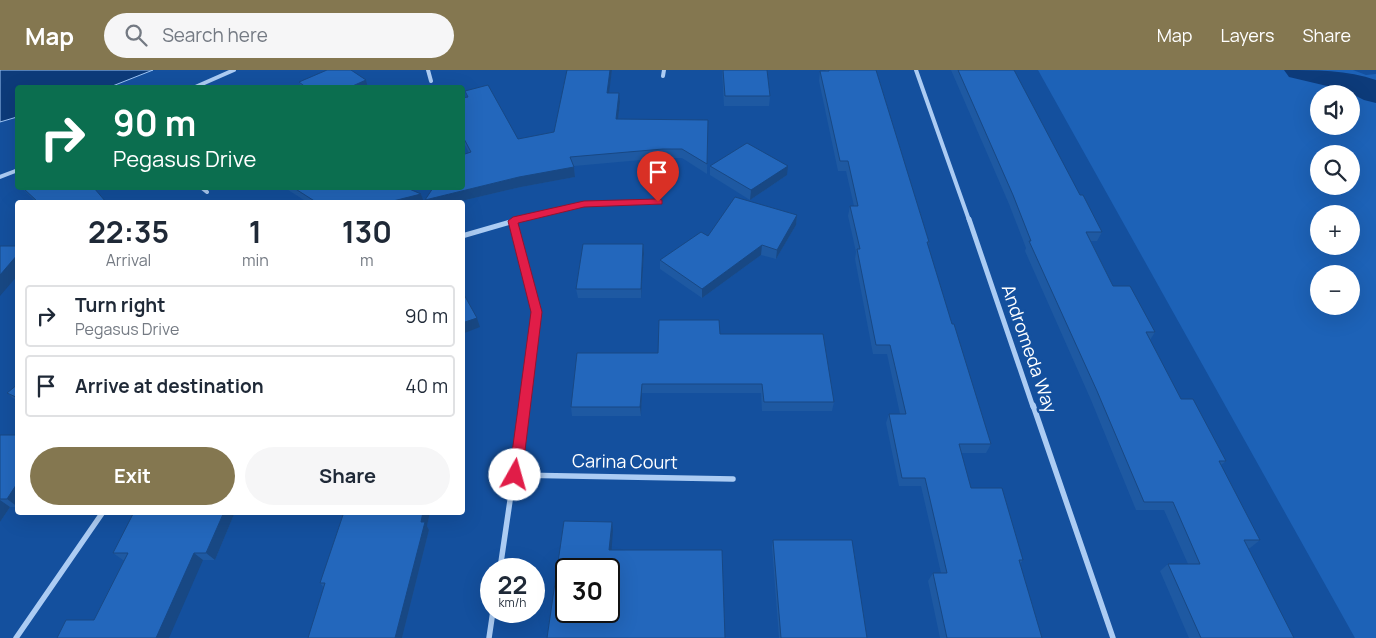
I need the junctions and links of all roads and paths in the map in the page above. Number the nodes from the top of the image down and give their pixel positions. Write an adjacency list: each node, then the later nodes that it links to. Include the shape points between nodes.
1 (234, 70): 7 (street)
2 (428, 70): 6 (street)
3 (664, 70): 5 (street)
4 (916, 70): 22 (street, Andromeda Way)
5 (663, 76)
6 (431, 81)
7 (199, 85)
8 (15, 171): 9 (street)
9 (0, 177)
10 (204, 190): 11 (street)
11 (207, 192)
12 (658, 202): 13 (street, via 584,204)
13 (513, 221): 14 (street); 15 (street, via 537,312)
14 (465, 235)
15 (515, 475): 16 (street, Carina Court); 18 (street)
16 (733, 479)
17 (101, 515): 20 (street)
18 (502, 558)
19 (492, 623): 21 (street)
20 (16, 638)
21 (489, 638)
22 (1113, 638)

